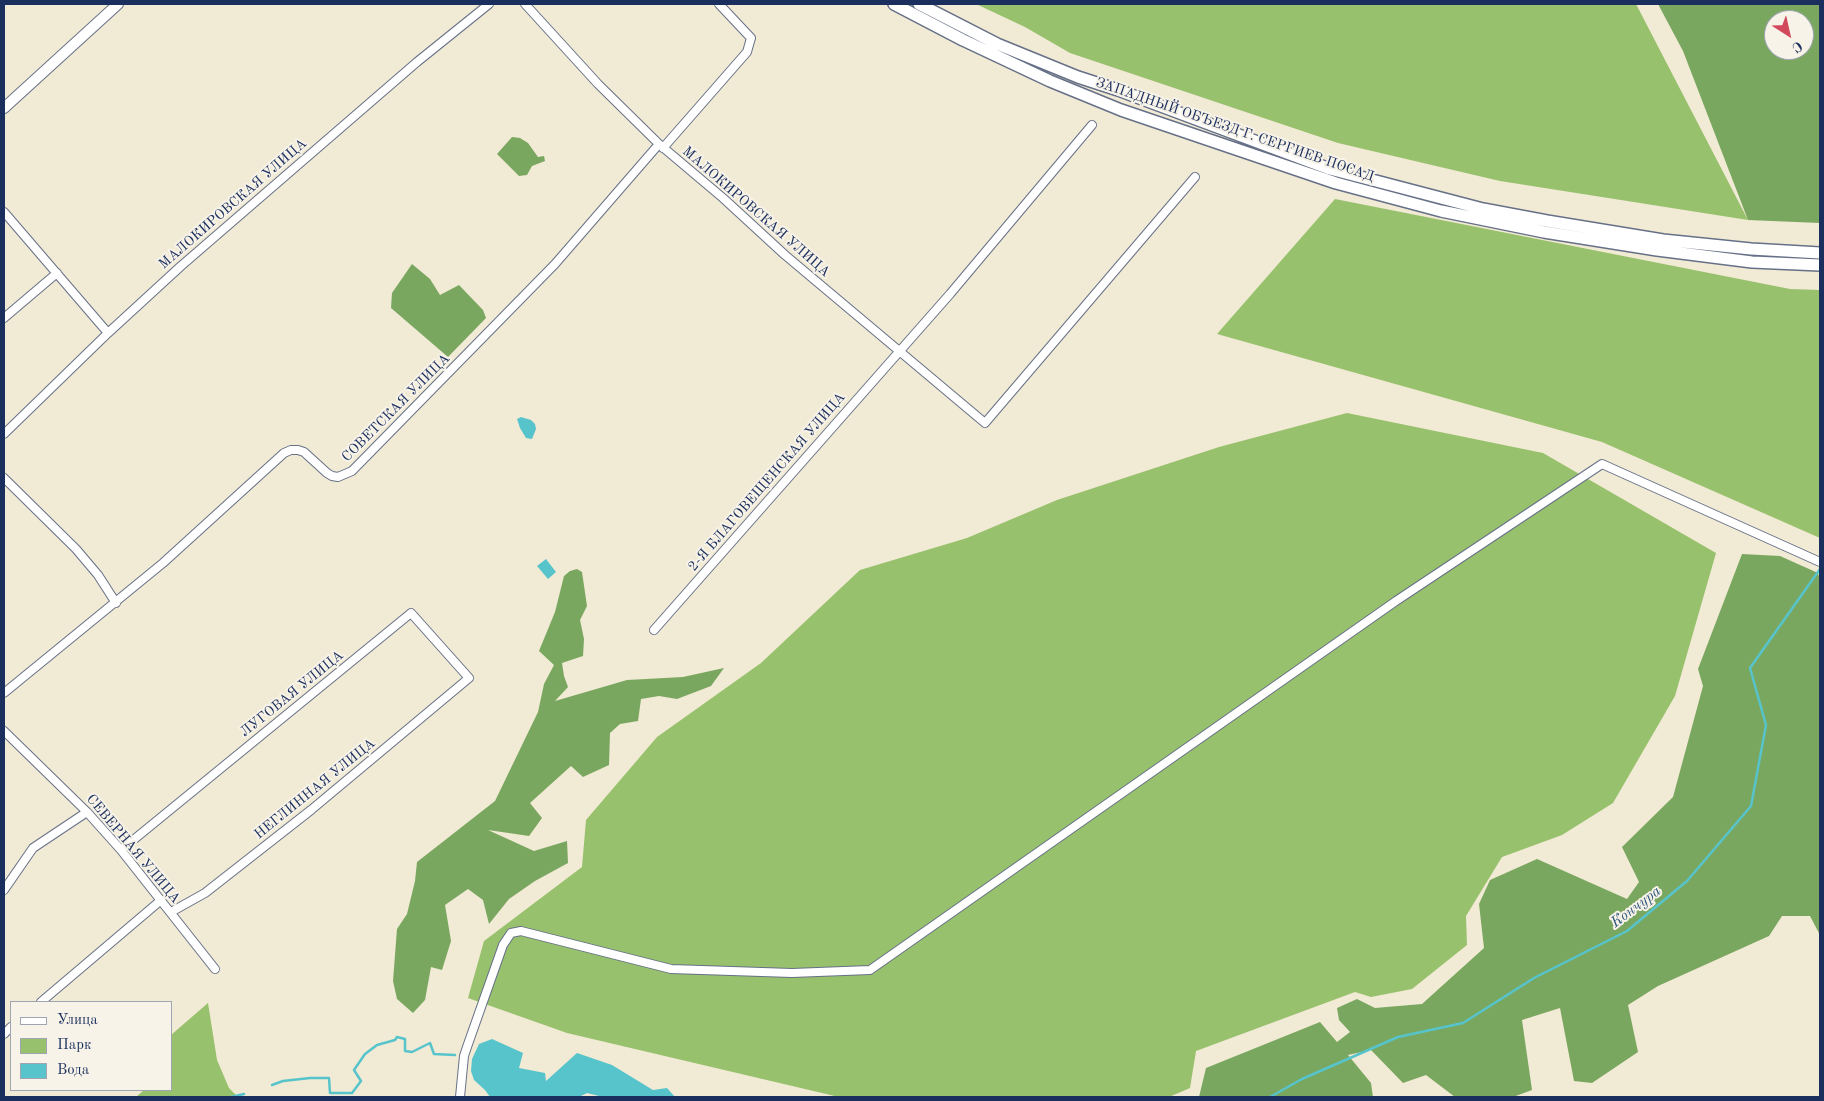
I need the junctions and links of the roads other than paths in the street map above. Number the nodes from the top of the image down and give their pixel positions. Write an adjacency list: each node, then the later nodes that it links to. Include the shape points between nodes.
1 (118, 4): 7 (street)
2 (489, 4): 16 (street, МАЛОКИРОВСКАЯ УЛИЦА, via 417,62)
3 (525, 4): 9 (street, МАЛОКИРОВСКАЯ УЛИЦА, via 598,84)
4 (720, 4): 9 (street, via 751,38 747,52)
5 (894, 4): 13 (main road, ЗАПАДНЫЙ ОБЪЕЗД Г. СЕРГИЕВ ПОСАД, via 1050,81 1121,110 1336,183 1450,213 1544,232 1752,262)
6 (919, 4): 12 (main road, ЗАПАДНЫЙ ОБЪЕЗД Г. СЕРГИЕВ ПОСАД, via 997,44 1078,77 1330,169 1484,209 1663,240)
7 (4, 108)
8 (1092, 125): 17 (street, 2-Я БЛАГОВЕЩЕНСКАЯ УЛИЦА)
9 (661, 146): 17 (street, МАЛОКИРОВСКАЯ УЛИЦА); 21 (street, СОВЕТСКАЯ УЛИЦА, via 555,264 352,471 332,476 304,452 291,450 284,453)
10 (1195, 177): 17 (street, МАЛОКИРОВСКАЯ УЛИЦА, via 985,423)
11 (4, 212): 14 (street)
12 (1820, 253)
13 (1820, 265)
14 (57, 273): 15 (street); 16 (street)
15 (4, 318)
16 (108, 333): 18 (street, МАЛОКИРОВСКАЯ УЛИЦА)
17 (899, 350): 22 (street, 2-Я БЛАГОВЕЩЕНСКАЯ УЛИЦА)
18 (4, 434)
19 (4, 478): 21 (street, via 76,549)
20 (1820, 562): 33 (street, via 1602,464 1396,601 870,970 792,973 672,969 521,931 511,933 503,945 467,1047)
21 (116, 603): 24 (street, СОВЕТСКАЯ УЛИЦА)
22 (654, 630)
23 (469, 678): 27 (street, ЛУГОВАЯ УЛИЦА, via 411,613); 30 (street, НЕГЛИННАЯ УЛИЦА, via 311,810 205,892)
24 (4, 693)
25 (4, 731): 26 (street, СЕВЕРНАЯ УЛИЦА)
26 (87, 812): 27 (street, СЕВЕРНАЯ УЛИЦА); 28 (street, via 33,848)
27 (121, 850): 29 (street, СЕВЕРНАЯ УЛИЦА)
28 (4, 890)
29 (160, 901): 30 (street, СЕВЕРНАЯ УЛИЦА); 32 (street)
30 (171, 912): 31 (street, СЕВЕРНАЯ УЛИЦА)
31 (215, 969)
32 (41, 1001)
33 (460, 1097)

